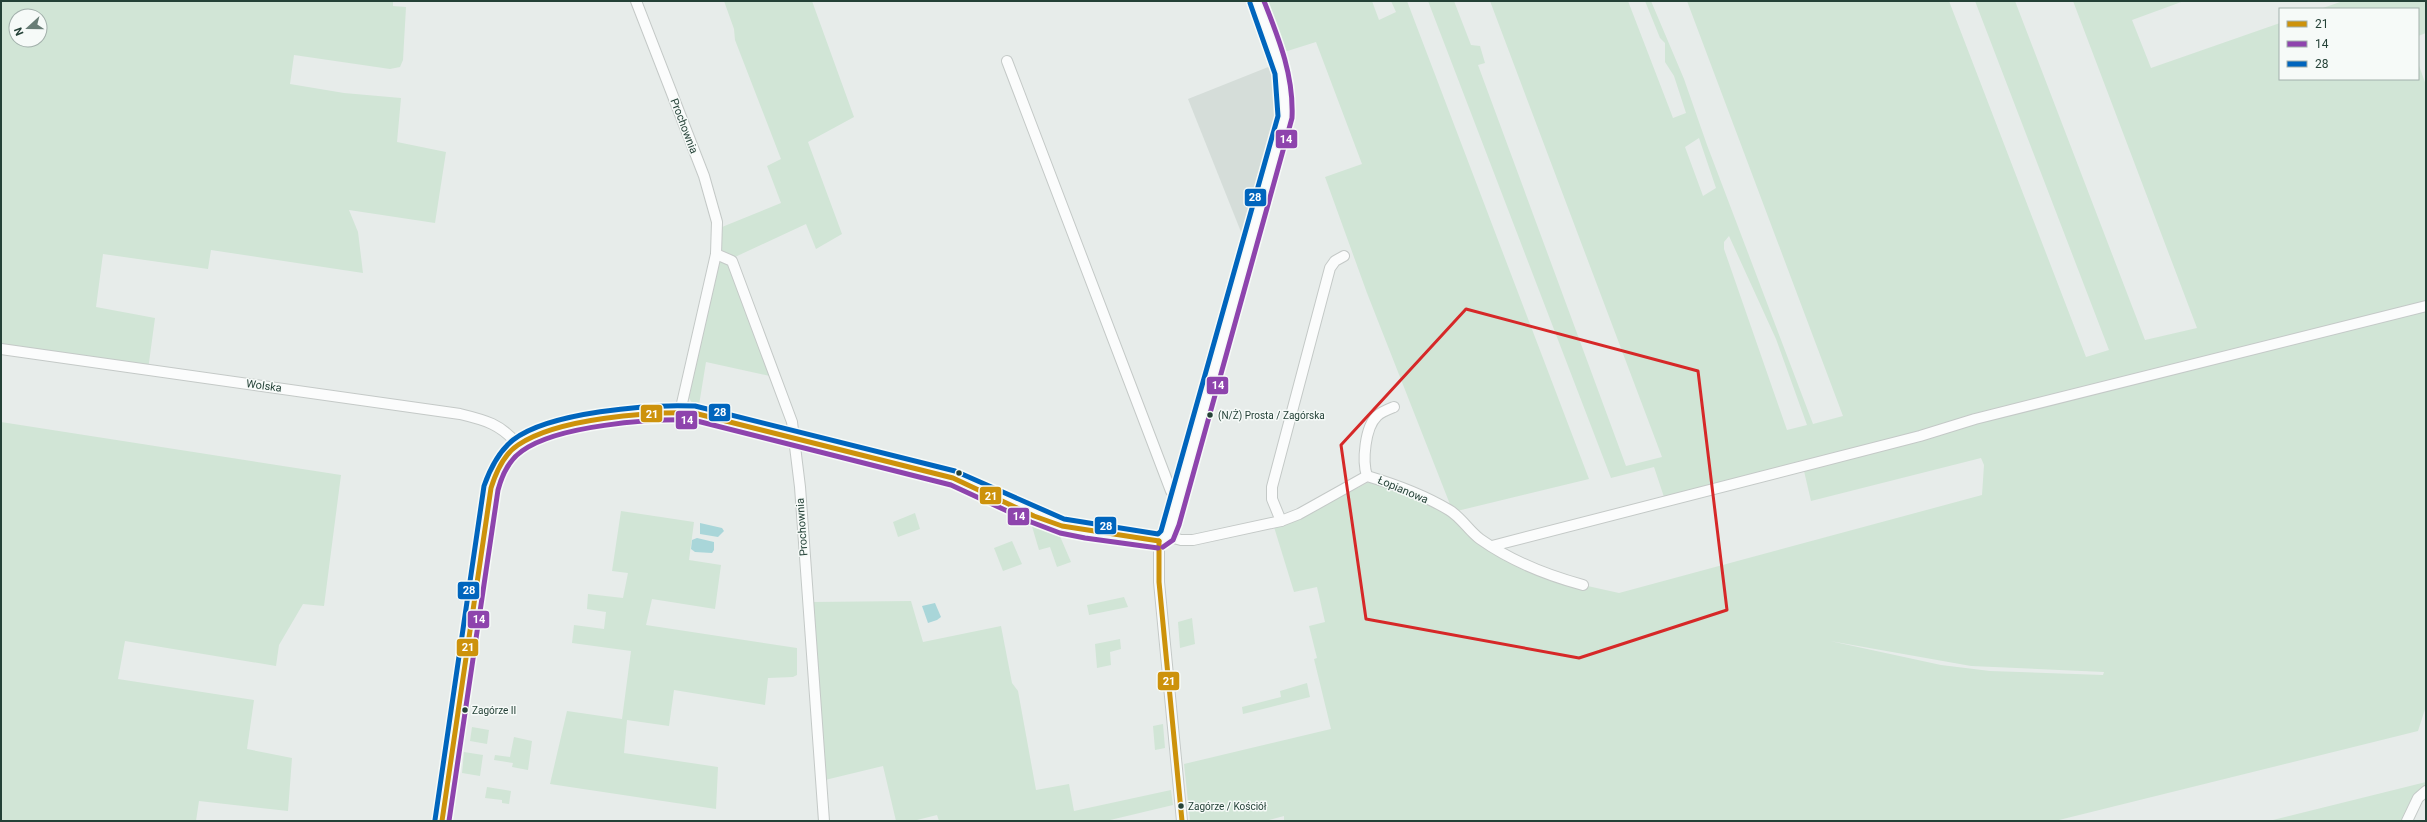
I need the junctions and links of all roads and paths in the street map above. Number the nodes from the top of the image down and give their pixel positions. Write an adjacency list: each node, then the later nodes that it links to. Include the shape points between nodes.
1 (636, 1): 4 (street, Prochownia, via 711,195 717,222)
2 (1257, 1): 13 (street, via 1284,81 1287,97 1285,117)
3 (1007, 61): 13 (street, via 1171,491)
4 (716, 254): 9 (street, Prochownia); 10 (street, Prochownia, via 727,257 735,268 792,422)
5 (1344, 256): 14 (street, via 1335,261 1330,268 1272,487 1272,498)
6 (2426, 306): 16 (street, via 1975,419 1920,436)
7 (1, 349): 11 (street, Wolska, via 460,414 488,420 509,434)
8 (1394, 407): 12 (street, via 1378,414 1373,420 1363,456)
9 (680, 412): 10 (street, via 694,413); 11 (street, via 653,413 554,429 528,438)
10 (794, 438): 15 (street, via 954,478 1062,526 1104,534); 20 (street, Prochownia, via 800,486)
11 (518, 445): 19 (street, via 498,470 488,498)
12 (1367, 476): 14 (street, Łopianowa, via 1299,514); 16 (street, Łopianowa, via 1392,484 1450,510 1469,530)
13 (1179, 495): 15 (street)
14 (1281, 521): 15 (street, Łopianowa, via 1193,540)
15 (1163, 538): 21 (street, via 1159,582)
16 (1492, 546): 17 (street, Łopianowa, via 1526,566)
17 (1583, 585)
18 (2426, 791): 22 (street, via 2418,798)
19 (442, 821)
20 (824, 821)
21 (1182, 821)
22 (2407, 821)

